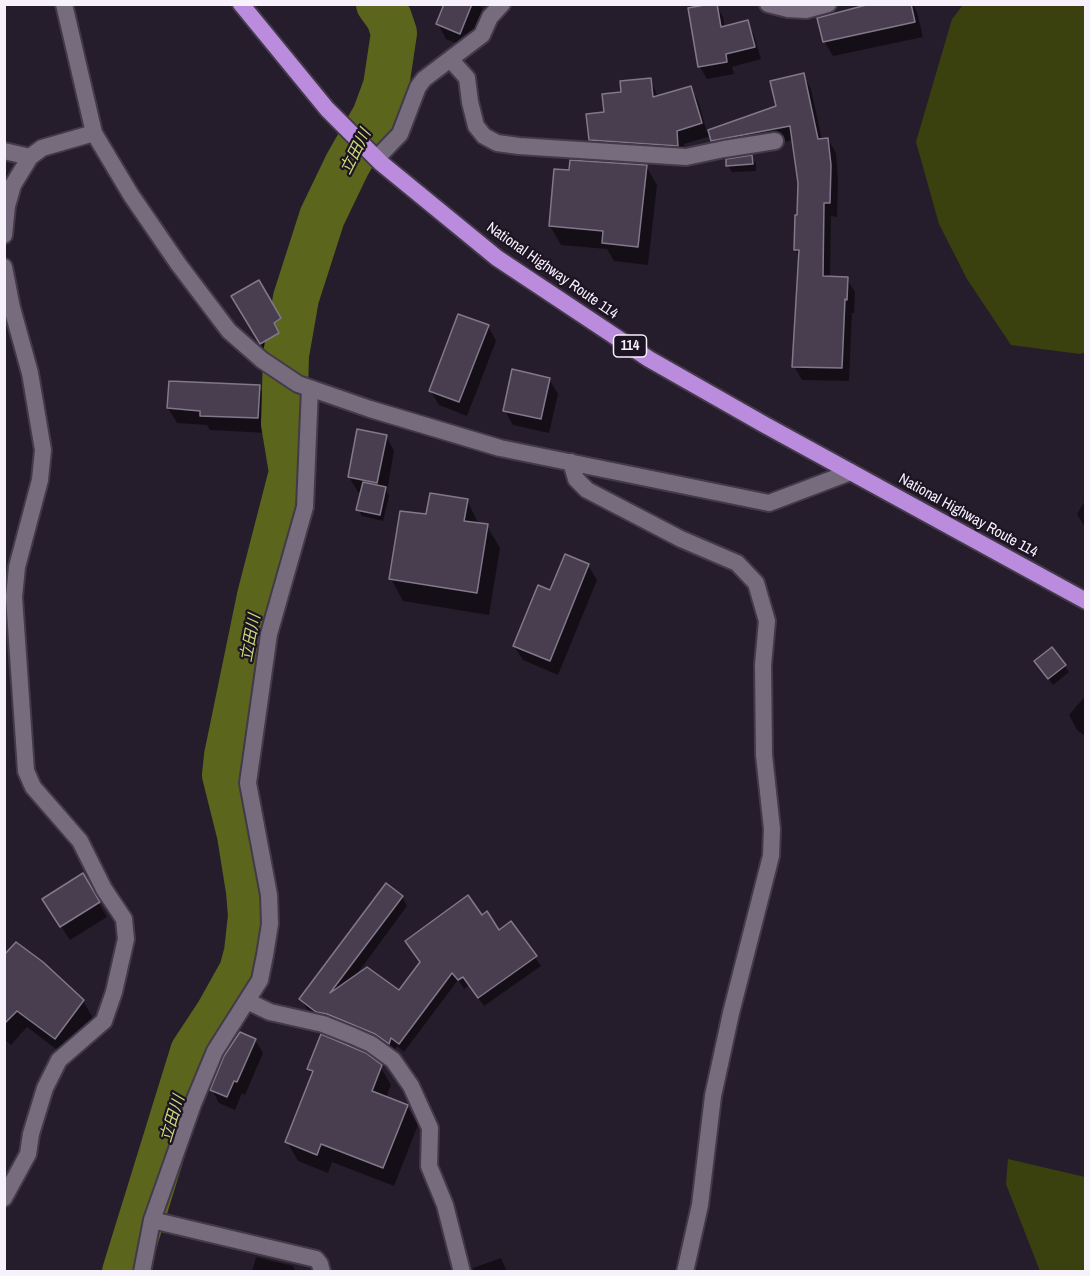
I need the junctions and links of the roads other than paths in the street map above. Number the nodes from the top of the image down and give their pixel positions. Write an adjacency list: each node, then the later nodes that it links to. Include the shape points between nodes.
1 (64, 4): 7 (street)
2 (241, 4): 11 (highway, National Highway Route 114 / 114, via 327,109)
3 (502, 4): 6 (street, via 490,17 482,35)
4 (768, 4): 5 (street, via 806,10)
5 (828, 4)
6 (451, 60): 8 (street, via 466,78 476,126 497,143 686,157); 11 (street, via 424,79 400,134)
7 (93, 133): 10 (street, via 42,148); 14 (street, via 131,195 229,331 262,360)
8 (775, 141)
9 (4, 151): 10 (street)
10 (30, 157): 12 (street, via 13,185)
11 (377, 158): 16 (highway, National Highway Route 114 / 114, via 497,258 650,359)
12 (4, 236)
13 (4, 267): 19 (street, via 44,450 17,567 14,597 26,771 33,787 80,841 124,919 126,939 104,1021 59,1060 45,1088 28,1154)
14 (310, 388): 15 (street, via 500,448); 18 (street, via 305,507 269,634 248,783 269,896 270,924 260,980)
15 (572, 462): 16 (street, via 769,502); 24 (street, via 576,479 587,490 737,563 756,583 767,621 763,665 764,755 771,856 713,1096 700,1205)
16 (851, 472): 17 (highway, National Highway Route 114 / 114)
17 (1086, 602)
18 (247, 1001): 20 (street, via 210,1062); 23 (street, via 270,1012 323,1024 353,1036 393,1060 411,1086 430,1128 429,1166 445,1205)
19 (4, 1198)
20 (152, 1220): 21 (street); 22 (street, via 316,1259)
21 (142, 1272)
22 (322, 1272)
23 (462, 1272)
24 (685, 1272)

